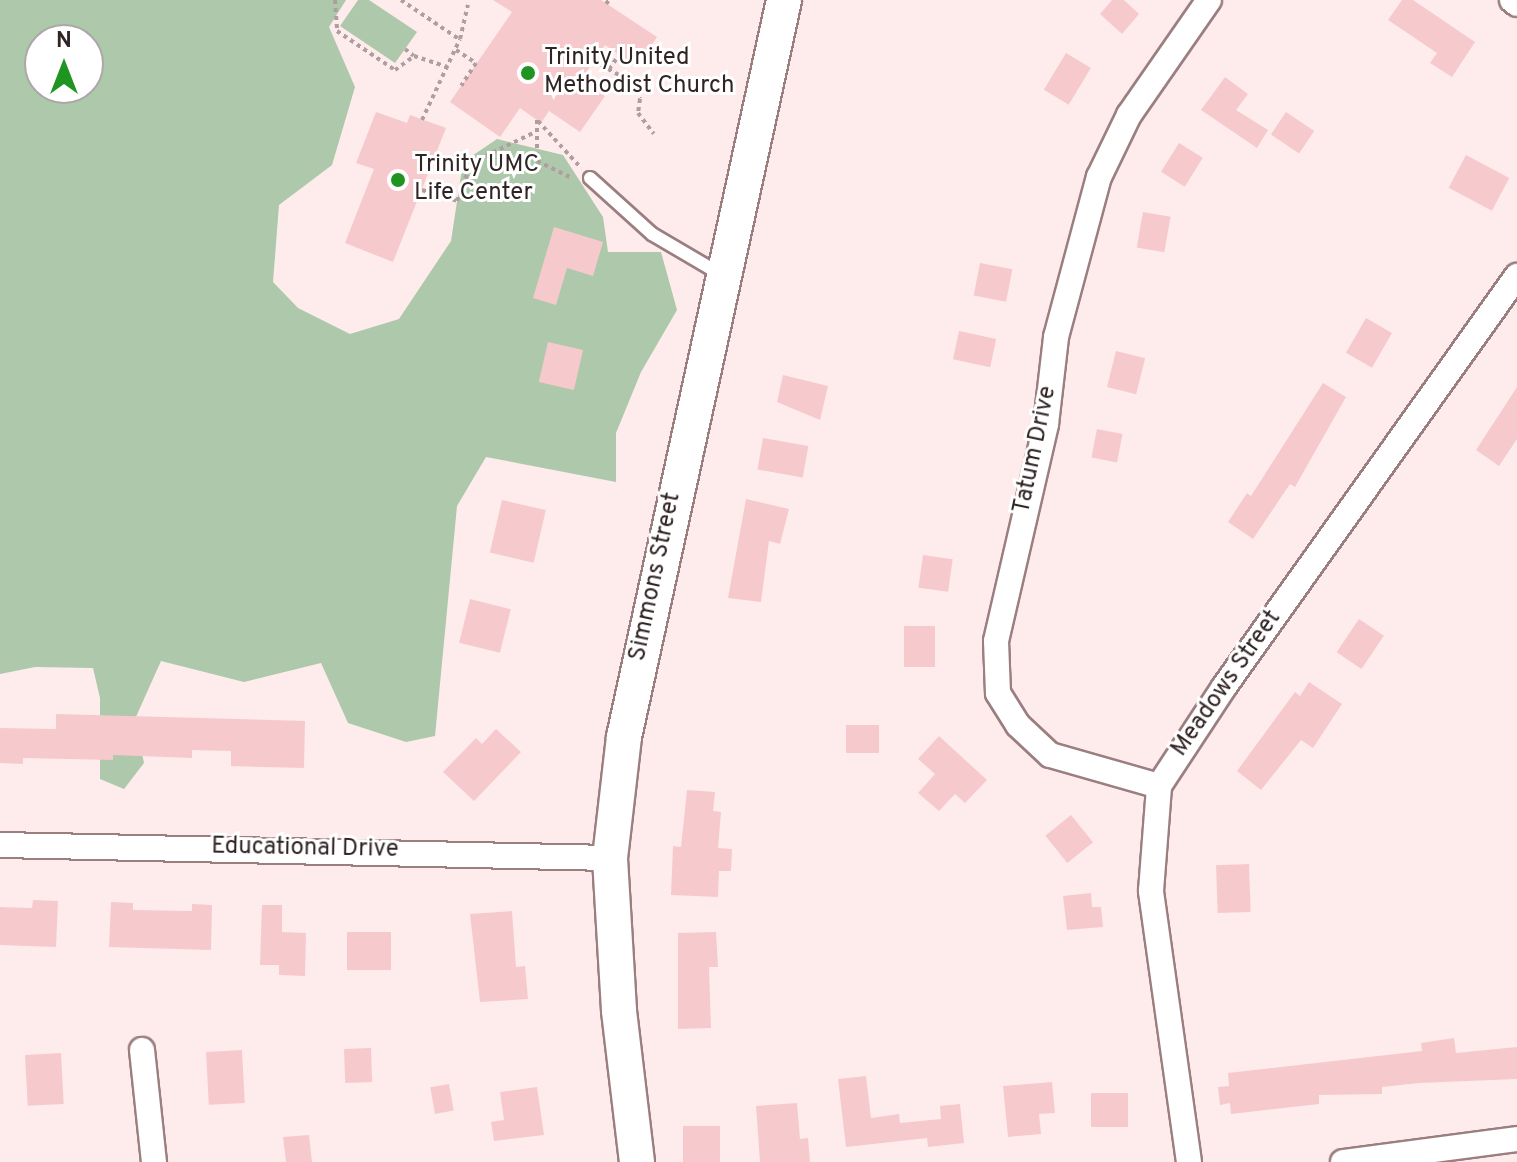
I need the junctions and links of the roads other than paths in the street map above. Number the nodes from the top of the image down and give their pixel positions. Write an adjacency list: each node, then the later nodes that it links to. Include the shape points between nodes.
1 (784, 0): 6 (street, Simmons Street)
2 (1209, 0): 8 (street, Tatum Drive, via 1129,115 1099,177 1056,337 1046,424 1023,506 996,641 998,693 1018,725 1050,755)
3 (1512, 0): 4 (street)
4 (1517, 4)
5 (590, 178): 6 (lane, via 652,234)
6 (722, 275): 10 (street, Simmons Street, via 646,619 624,737)
7 (1517, 276): 8 (street, Meadows Street)
8 (1159, 786): 15 (street, Meadows Street, via 1151,891)
9 (0, 845): 10 (street, Educational Drive)
10 (610, 858): 14 (street, Simmons Street, via 619,1010)
11 (142, 1050): 13 (street)
12 (1517, 1139): 16 (street)
13 (154, 1162)
14 (637, 1162)
15 (1189, 1162)
16 (1343, 1162)

